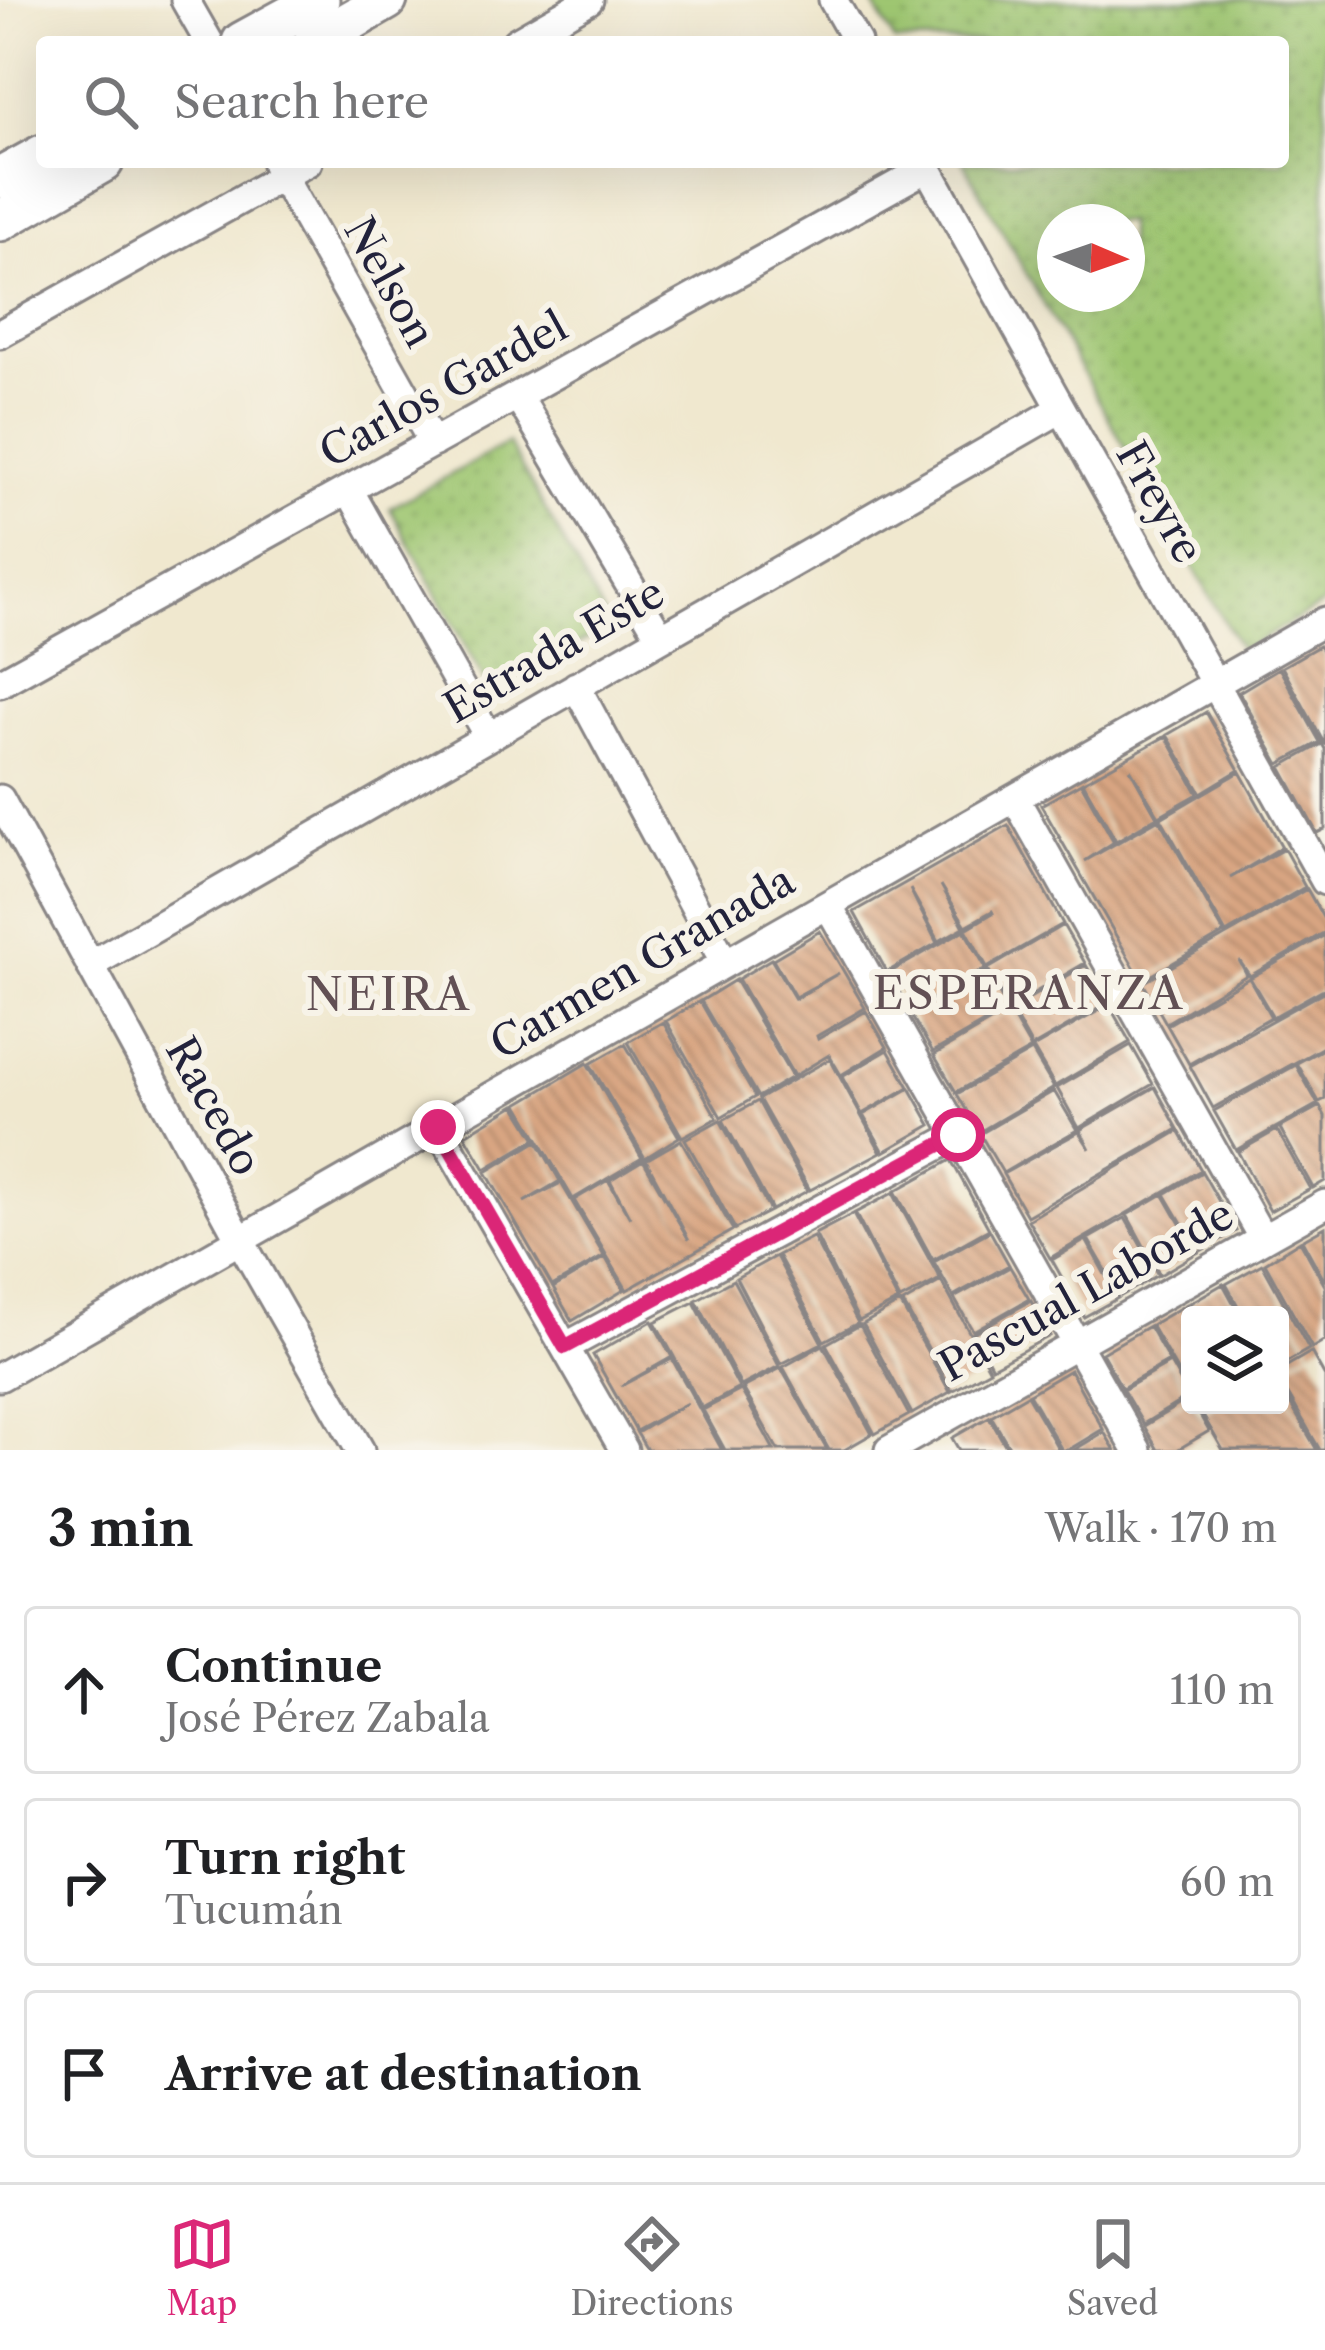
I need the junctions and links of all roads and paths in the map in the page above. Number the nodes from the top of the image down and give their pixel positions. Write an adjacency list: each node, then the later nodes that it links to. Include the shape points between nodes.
1 (185, 0): 6 (street)
2 (319, 0): 7 (street)
3 (387, 0): 8 (street)
4 (589, 0): 9 (street)
5 (833, 0): 10 (street)
6 (206, 36)
7 (253, 36)
8 (324, 36)
9 (526, 36)
10 (854, 36)
11 (36, 157): 16 (street)
12 (93, 168): 17 (street)
13 (920, 168): 19 (street, Carlos Gardel)
14 (927, 168): 20 (street, Freyre)
15 (279, 170): 18 (street); 21 (street, Nelson)
16 (0, 178)
17 (0, 221)
18 (0, 334)
19 (518, 396): 21 (street, Carlos Gardel); 24 (street)
20 (1061, 410): 24 (street, Estrada Este); 26 (street, Freyre)
21 (433, 443): 22 (street, Carlos Gardel)
22 (349, 490): 25 (street, Carlos Gardel); 28 (street)
23 (1325, 621): 26 (street, Carmen Granada)
24 (661, 638): 27 (street, Estrada Este)
25 (0, 683)
26 (1214, 684): 29 (street, Carmen Granada); 31 (street, Freyre)
27 (576, 686): 28 (street, Estrada Este); 34 (street)
28 (488, 736): 35 (street, Estrada Este)
29 (1015, 798): 33 (street, Carmen Granada); 39 (street)
30 (0, 799): 35 (street, Racedo)
31 (1318, 851): 32 (street, Freyre)
32 (1325, 881)
33 (828, 904): 34 (street, Carmen Granada); 37 (street)
34 (725, 963): 36 (street, Carmen Granada)
35 (90, 965): 40 (street, Racedo)
36 (438, 1127): 40 (street, Carmen Granada); 42 (street)
37 (958, 1135): 41 (street); 42 (street)
38 (1325, 1204): 39 (street, Pascual Laborde)
39 (1263, 1239): 41 (street, Pascual Laborde)
40 (240, 1240): 43 (street, Carmen Granada); 44 (street, Racedo)
41 (1077, 1344): 46 (street, Pascual Laborde); 47 (street)
42 (565, 1347): 45 (street)
43 (0, 1377)
44 (360, 1450)
45 (624, 1450)
46 (889, 1450)
47 (1137, 1450)

